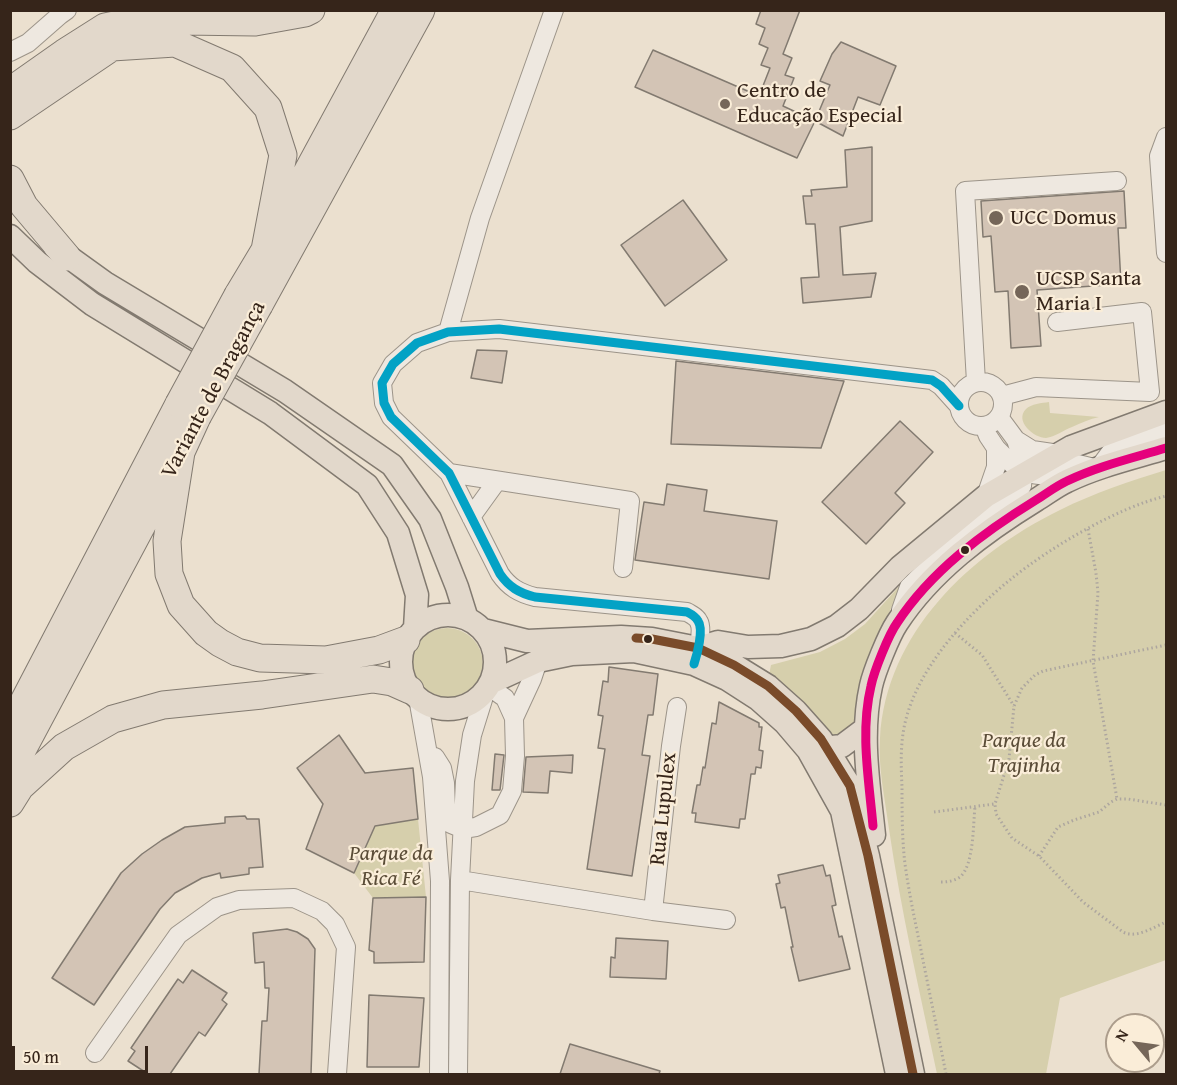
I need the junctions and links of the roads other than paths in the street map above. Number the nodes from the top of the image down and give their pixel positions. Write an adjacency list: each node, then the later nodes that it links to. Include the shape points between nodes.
1 (68, 10): 6 (street, via 28,43)
2 (311, 10): 7 (highway, via 255,22 144,19 105,27 64,53)
3 (395, 10): 14 (highway, Variante de Bragança)
4 (421, 10): 17 (highway, Variante de Bragança)
5 (554, 10): 19 (street, via 480,218)
6 (10, 52)
7 (14, 98): 9 (highway); 14 (highway, via 112,47 175,43 232,68 268,108 283,155)
8 (1167, 137): 15 (street, via 1159,156)
9 (10, 138)
10 (10, 179): 16 (highway, via 24,206)
11 (1117, 181): 21 (street, via 965,191)
12 (10, 208): 16 (main road)
13 (10, 236): 42 (main road, via 37,262 93,304 270,413 367,485 398,533 417,595)
14 (265, 250): 17 (highway, Variante de Bragança)
15 (1167, 253)
16 (67, 257): 40 (main road, via 285,391 392,465 429,519)
17 (249, 300): 24 (highway, Variante de Bragança, bridge)
18 (1057, 322): 22 (street, via 1142,312 1150,392 1036,387)
19 (448, 332): 20 (street, via 499,329); 34 (street, via 417,343 393,364 382,383 384,403 392,417)
20 (937, 383): 21 (street, via 944,379); 23 (street)
21 (972, 384): 22 (street, via 994,386); 23 (street, via 963,392)
22 (1002, 396): 26 (street, via 1003,403)
23 (959, 406): 26 (street, via 970,424)
24 (188, 411): 31 (highway, Variante de Bragança); 52 (highway, Variante de Bragança)
25 (1167, 412): 32 (main road)
26 (992, 421): 28 (street); 29 (street, via 988,436)
27 (1167, 432): 33 (street, via 1112,450)
28 (1016, 440): 32 (street, via 1032,450); 35 (street)
29 (996, 448): 35 (street); 37 (street, via 996,467)
30 (1167, 448): 33 (main road)
31 (181, 452): 42 (highway, via 167,541 169,574 181,605 206,633 237,652 260,658 327,660 379,651); 55 (highway, Variante de Bragança)
32 (1059, 454): 35 (main road)
33 (1098, 469): 35 (street, via 1078,464 1047,476); 41 (main road, via 1066,481 1004,519 950,562)
34 (449, 473): 36 (street); 38 (street)
35 (1024, 473): 37 (main road); 41 (street, via 1022,486 1011,500 960,537 909,587)
36 (497, 481): 38 (street); 39 (street, via 630,501)
37 (986, 496): 43 (main road, via 900,567 837,626 811,639)
38 (471, 517): 44 (street, via 500,574 520,593 687,612 700,625)
39 (623, 568)
40 (475, 624): 42 (main road, via 454,615 440,615); 44 (main road, via 527,641 651,639); 46 (main road, via 491,642 495,655)
41 (896, 624): 51 (main road, via 871,683)
42 (411, 634): 48 (main road, via 402,652 401,665)
43 (781, 646): 44 (main road, via 748,647 718,642); 47 (main road, via 765,662)
44 (696, 656): 45 (main road, via 634,651 572,654); 47 (main road, via 734,666)
45 (538, 661): 46 (main road); 50 (street)
46 (488, 686): 48 (main road, via 475,701 446,709 431,706); 50 (street, via 505,699); 57 (street, via 470,746)
47 (760, 691): 54 (main road, via 768,686 796,711 821,739)
48 (414, 694): 53 (street); 56 (highway, via 392,682 373,680 163,705 113,719 64,747 20,787)
49 (677, 707): 60 (street, Rua Lupulex)
50 (514, 718): 57 (street, via 512,791 500,815)
51 (866, 722): 54 (main road, via 843,746); 58 (main road, via 874,844)
52 (10, 728)
53 (427, 745): 57 (street, via 442,768 448,818 451,824); 64 (street, via 440,881)
54 (817, 749): 58 (main road, via 850,786); 66 (main road, via 842,811)
55 (10, 773)
56 (10, 802)
57 (463, 829): 59 (street)
58 (868, 856): 67 (main road)
59 (460, 880): 60 (street); 65 (street)
60 (653, 911): 61 (street)
61 (726, 920)
62 (95, 1053): 63 (street, via 178,935 217,907 239,900 294,898 322,910 335,924 346,947)
63 (337, 1074)
64 (439, 1074)
65 (458, 1074)
66 (897, 1074)
67 (913, 1074)

